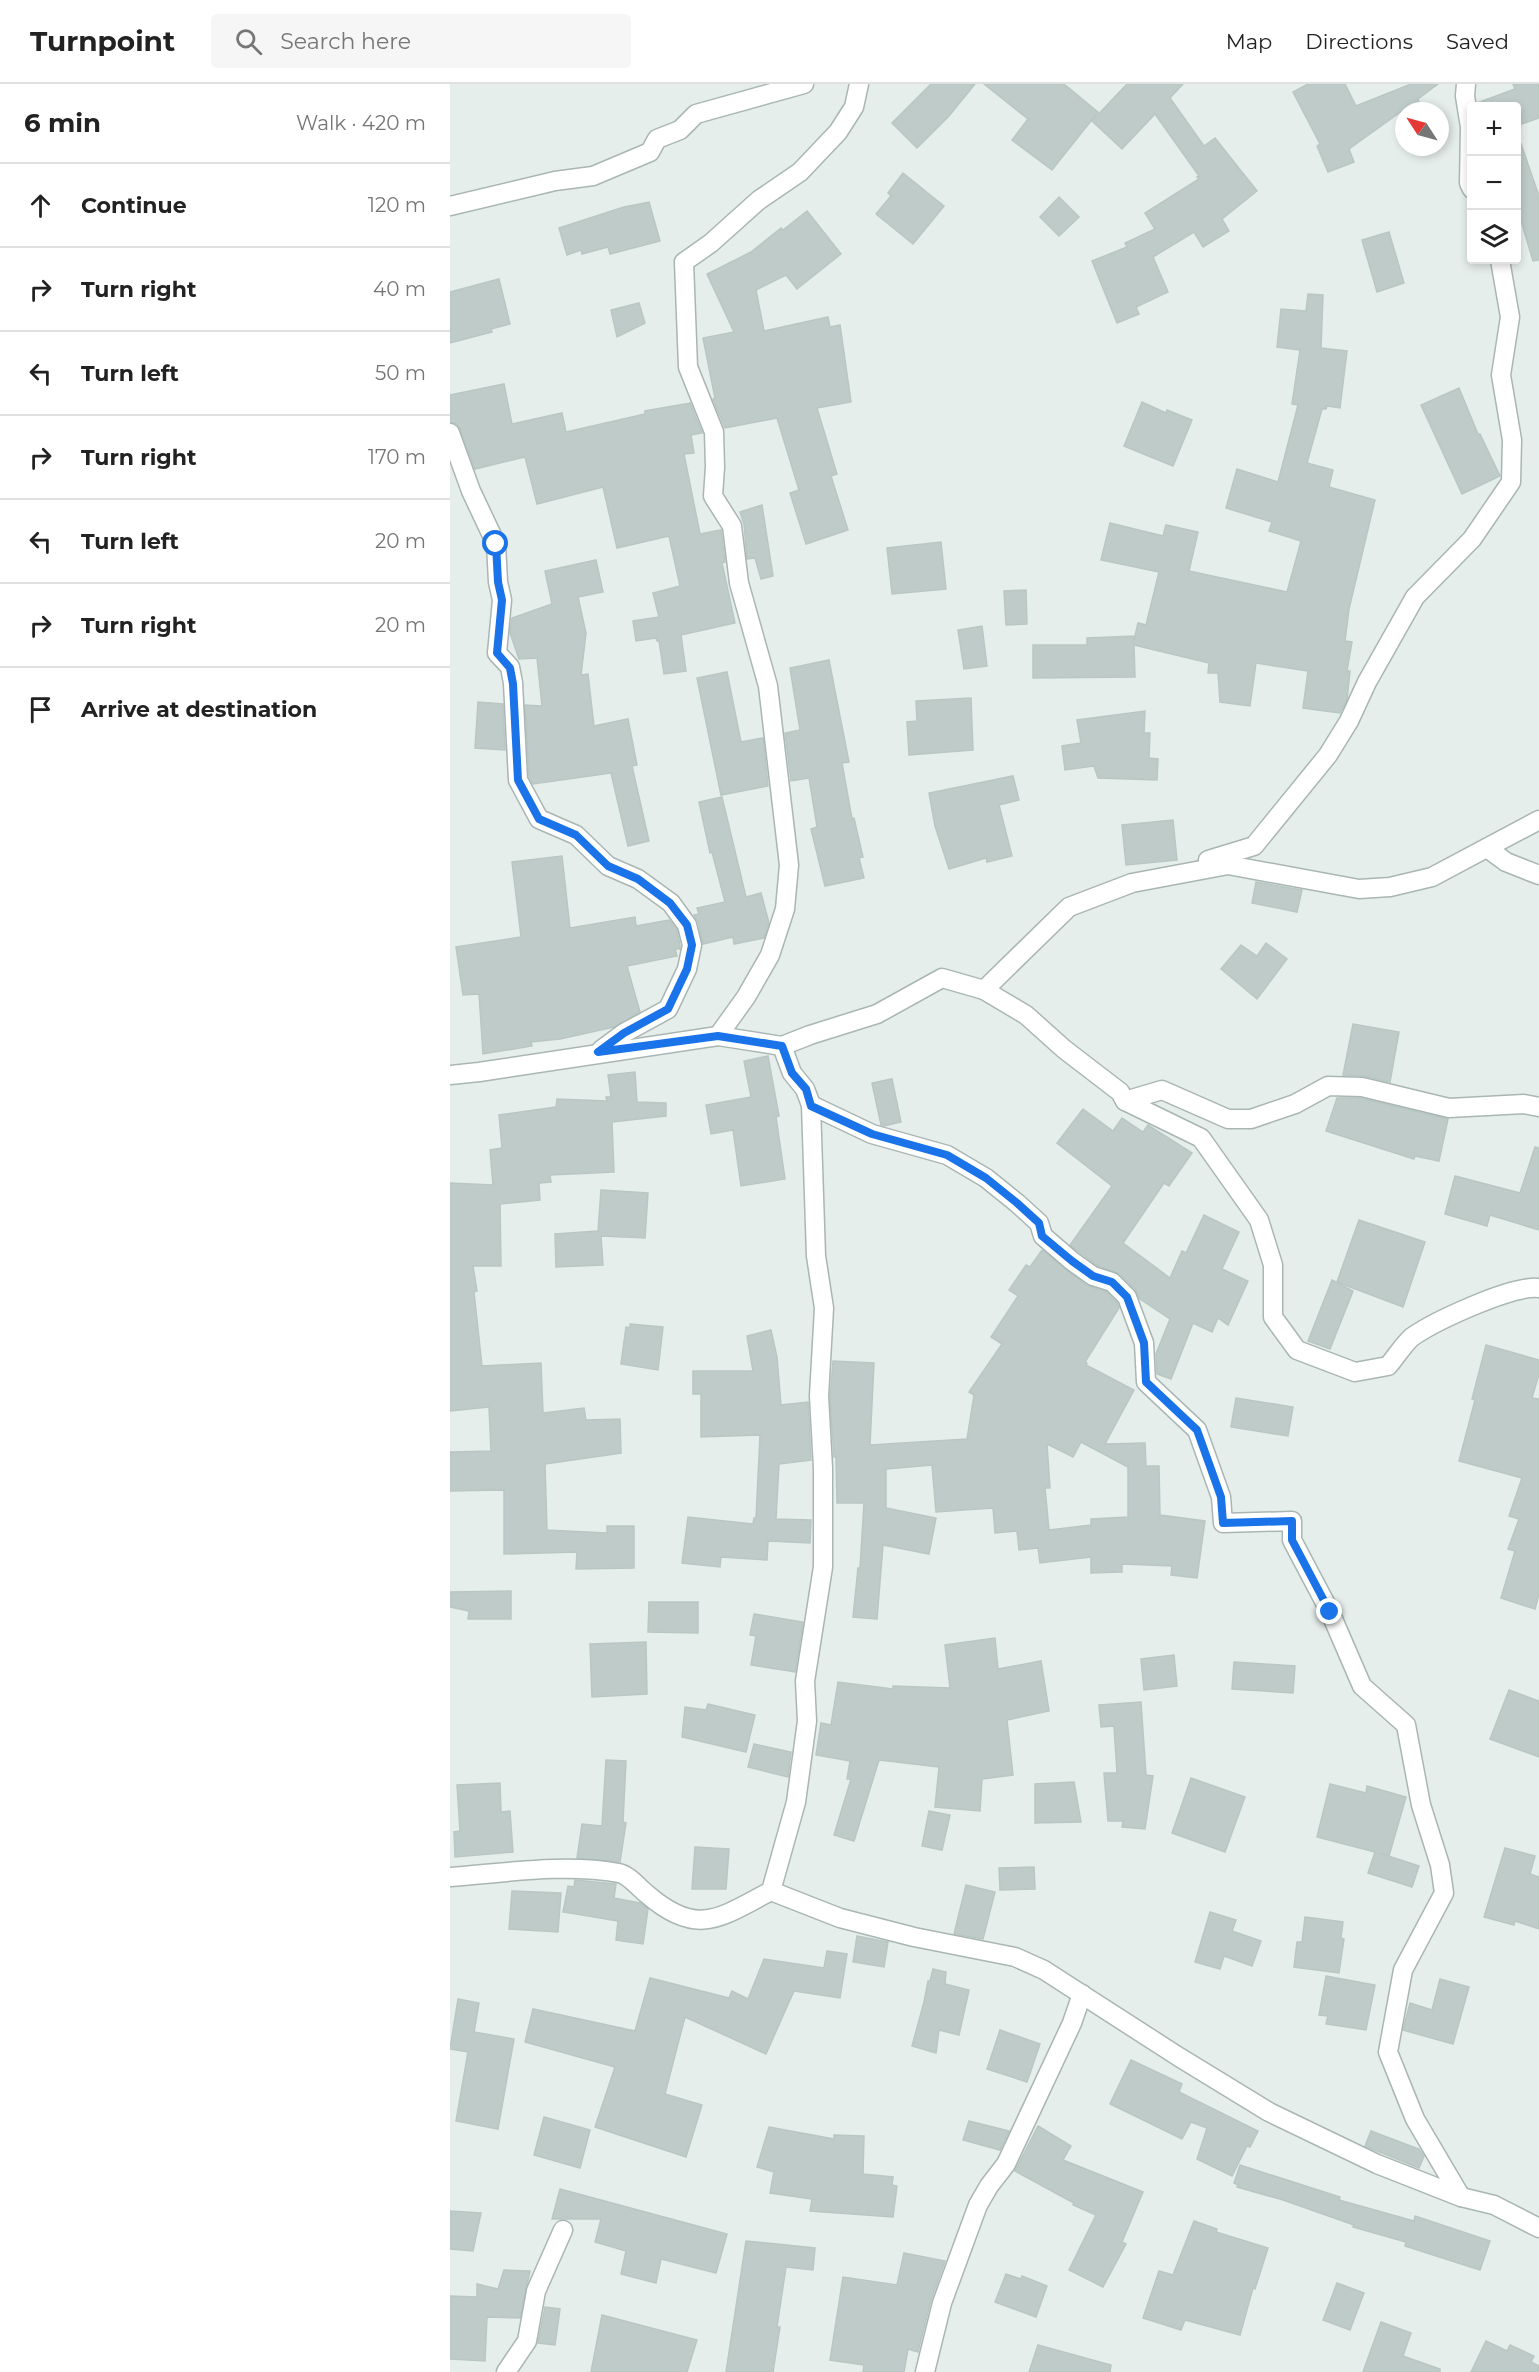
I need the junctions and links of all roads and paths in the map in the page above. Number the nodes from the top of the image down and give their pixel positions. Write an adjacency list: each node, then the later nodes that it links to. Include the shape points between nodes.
1 (804, 84): 5 (street, via 696,114 680,130 657,139 650,152 593,176)
2 (859, 84): 13 (street, via 854,106 838,132 800,172 759,200 684,262 688,367 714,432 713,496 732,526 739,583 768,686 789,865 785,909 770,955)
3 (1466, 84): 4 (street)
4 (1469, 156)
5 (450, 206)
6 (1501, 264): 11 (street, via 1510,317 1501,375 1512,440 1511,482 1472,539 1415,597 1328,754 1254,846)
7 (450, 433): 15 (street, via 496,544 502,600 497,653 510,668 513,684 518,780 539,819 576,835 608,866 638,879 670,903 687,925 692,945 687,969 668,1009)
8 (1539, 820): 9 (street)
9 (1487, 848): 10 (street, via 1506,862); 11 (street, via 1432,877 1390,887 1359,889 1228,865)
10 (1539, 875)
11 (1132, 883): 12 (street, via 1070,907)
12 (984, 990): 14 (street, via 942,978 877,1014); 17 (street, via 1026,1015 1120,1092)
13 (718, 1036): 14 (street); 15 (street)
14 (782, 1046): 18 (street)
15 (598, 1052): 16 (street)
16 (450, 1075)
17 (1125, 1101): 19 (street, via 1162,1090 1228,1119 1251,1119 1295,1104 1328,1086 1362,1088 1449,1108 1524,1104); 20 (street, via 1201,1138 1259,1220 1273,1265 1273,1317 1297,1350 1355,1372 1388,1366 1411,1338 1439,1321 1508,1293)
18 (811, 1106): 22 (street, via 816,1256 824,1308 819,1396 823,1567 805,1681 807,1722 796,1802); 24 (street, via 872,1134 947,1155 986,1178 1039,1223 1042,1236 1072,1261 1093,1276 1112,1282 1127,1297 1144,1343 1146,1382 1197,1430 1221,1497 1223,1523 1292,1521 1292,1540 1330,1612 1362,1686 1406,1725 1421,1805 1440,1865 1444,1893 1402,1970 1388,2052 1415,2119)
19 (1539, 1107)
20 (1539, 1288)
21 (450, 1877): 22 (street, via 570,1868 622,1874 685,1919 717,1919)
22 (771, 1891): 23 (street, via 840,1918 1015,1957)
23 (1082, 1994): 24 (street, via 1269,2112 1377,2164); 28 (street, via 1006,2164 978,2205 942,2303)
24 (1461, 2197): 25 (street, via 1494,2205)
25 (1539, 2228)
26 (563, 2230): 27 (street, via 536,2291 527,2341)
27 (506, 2372)
28 (926, 2372)

